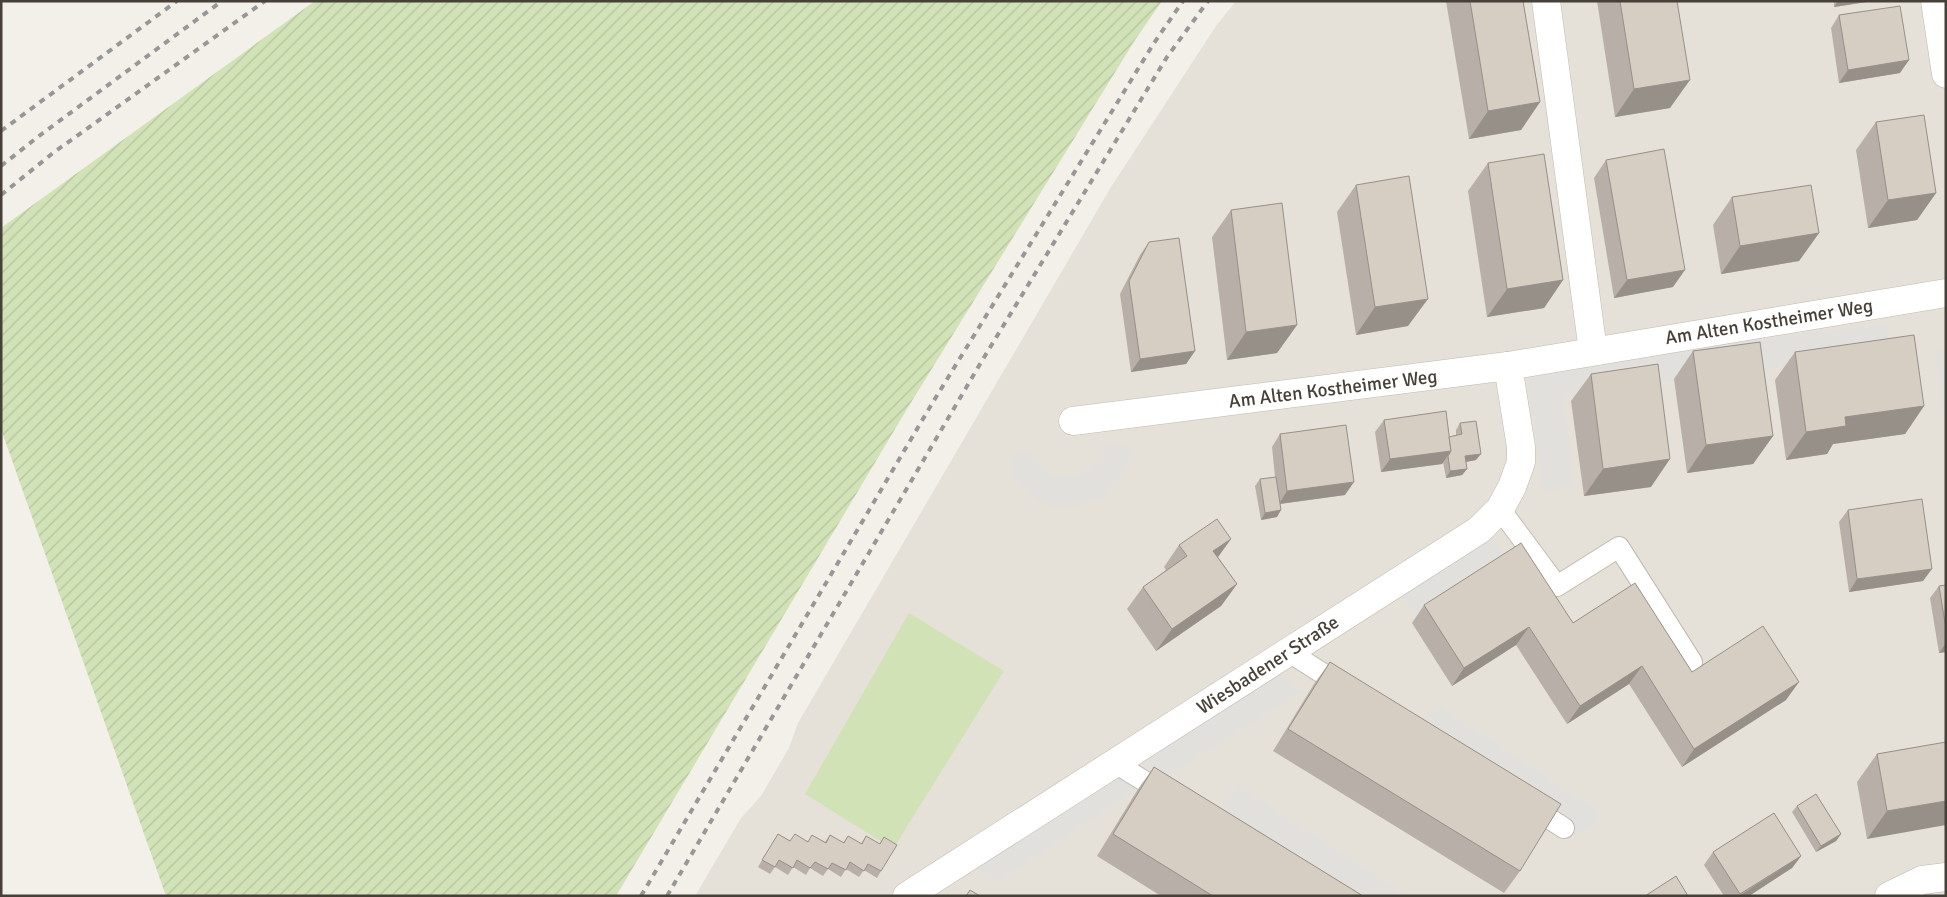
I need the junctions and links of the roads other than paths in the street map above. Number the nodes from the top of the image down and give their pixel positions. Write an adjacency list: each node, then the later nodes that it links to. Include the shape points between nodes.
1 (1546, 1): 5 (street)
2 (1935, 1): 3 (street)
3 (1946, 74)
4 (1946, 293): 5 (street, Am Alten Kostheimer Weg)
5 (1593, 351): 6 (street, Am Alten Kostheimer Weg)
6 (1508, 366): 7 (street, Am Alten Kostheimer Weg); 8 (street, Wiesbadener Straße, via 1521,462)
7 (1073, 421)
8 (1500, 509): 9 (street, Wiesbadener Straße, via 1479,530); 10 (lane, via 1557,586 1619,547)
9 (1289, 652): 11 (lane); 12 (street, Wiesbadener Straße)
10 (1692, 662)
11 (1356, 695)
12 (1115, 763): 14 (lane); 17 (street, Wiesbadener Straße)
13 (1514, 796): 15 (lane)
14 (1183, 805)
15 (1564, 828)
16 (1946, 877): 18 (street, via 1922,880)
17 (907, 896)
18 (1889, 896)

